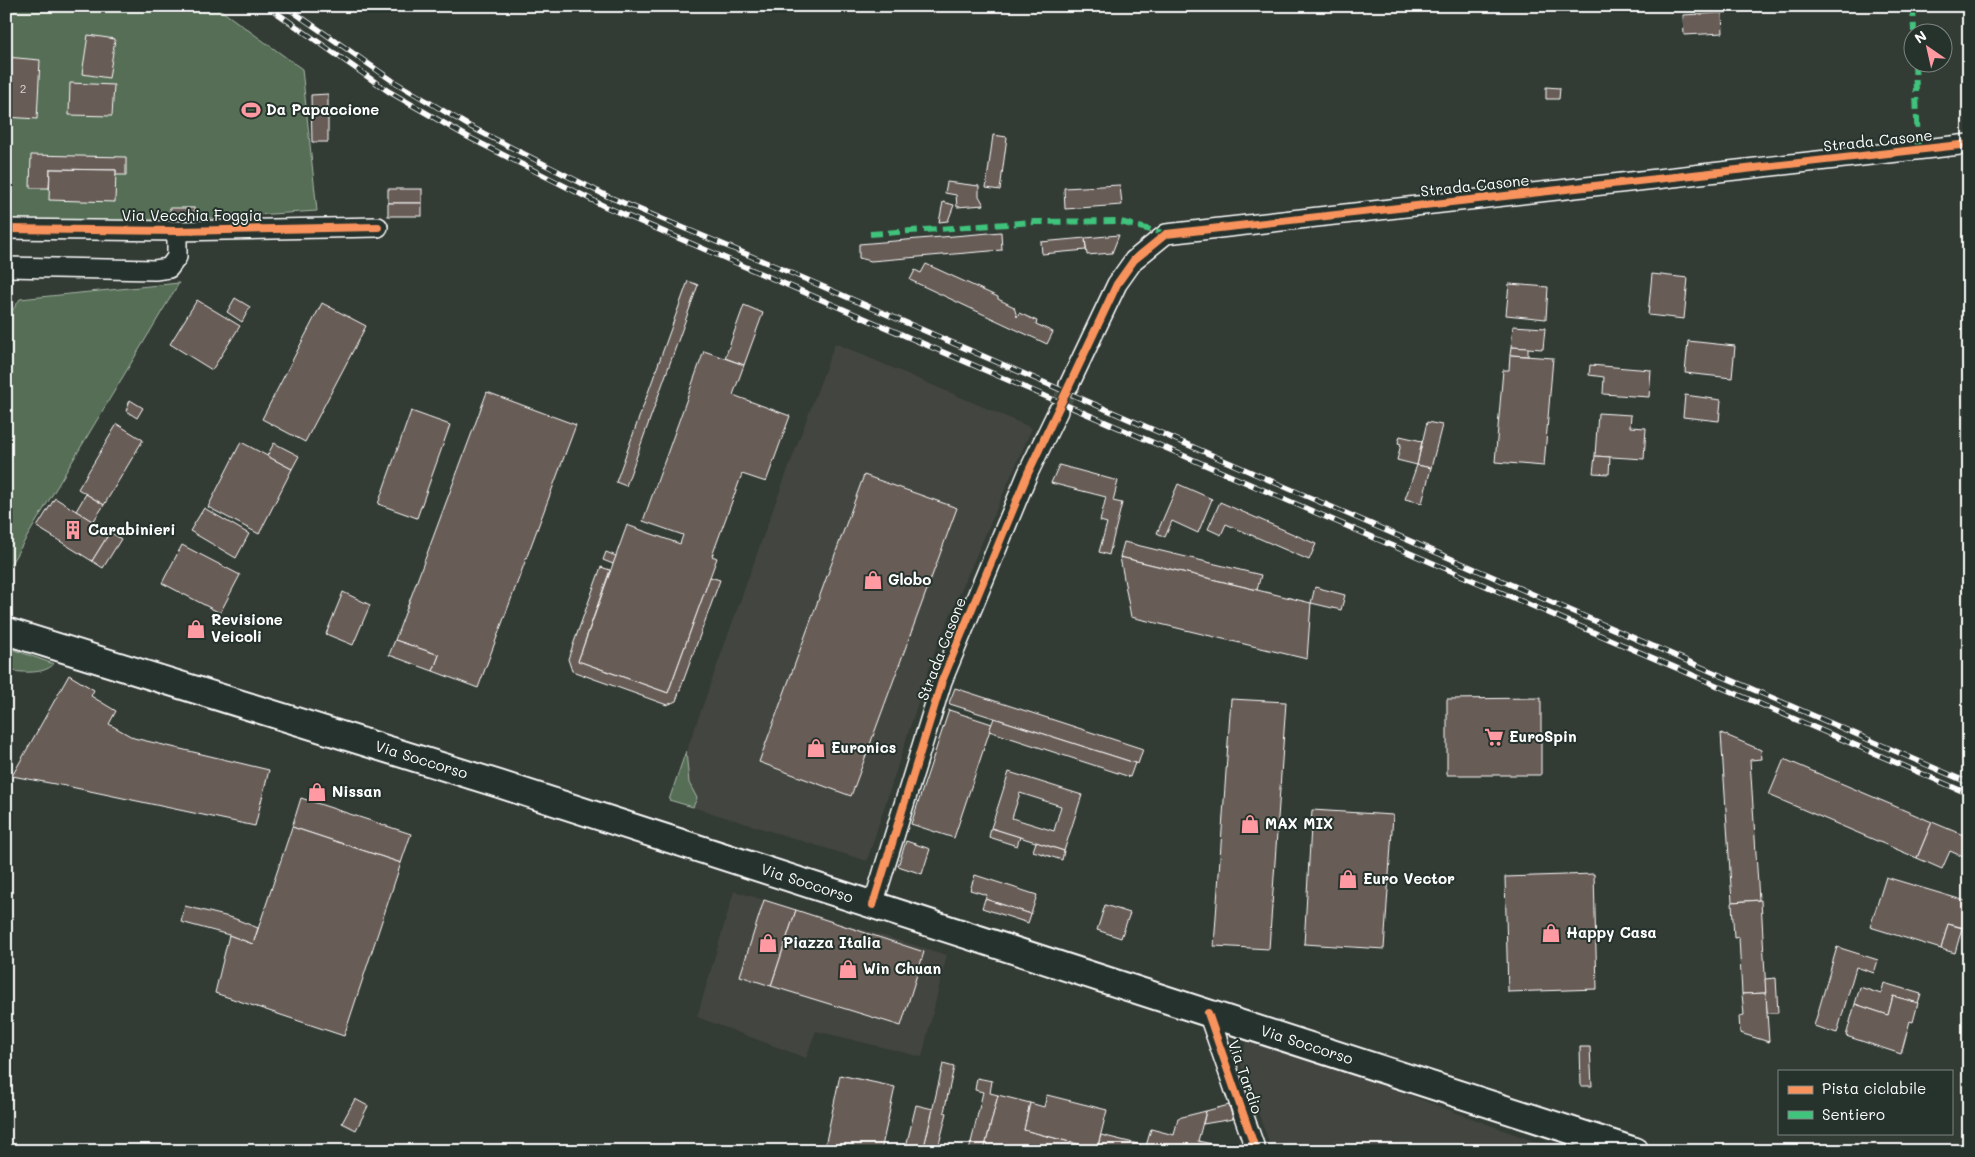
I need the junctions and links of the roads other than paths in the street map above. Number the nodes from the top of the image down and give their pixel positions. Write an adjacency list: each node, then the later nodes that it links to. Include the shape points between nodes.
1 (1969, 144): 6 (street, Strada Casone, via 1166,234 1134,260 1117,284)
2 (378, 227): 4 (street, Via Vecchia Foggia)
3 (6, 229): 4 (street, Via Vecchia Foggia)
4 (176, 232): 5 (street, Via Vecchia Foggia, via 177,257 169,268)
5 (6, 267)
6 (1069, 384)
7 (1058, 411): 9 (street, Strada Casone, via 1028,473 942,681)
8 (6, 631): 9 (main road, Via Soccorso, via 499,784)
9 (874, 905): 10 (main road, Via Soccorso)
10 (1208, 1013): 11 (street, Via Tardio); 12 (main road, Via Soccorso)
11 (1256, 1151)
12 (1635, 1151)

